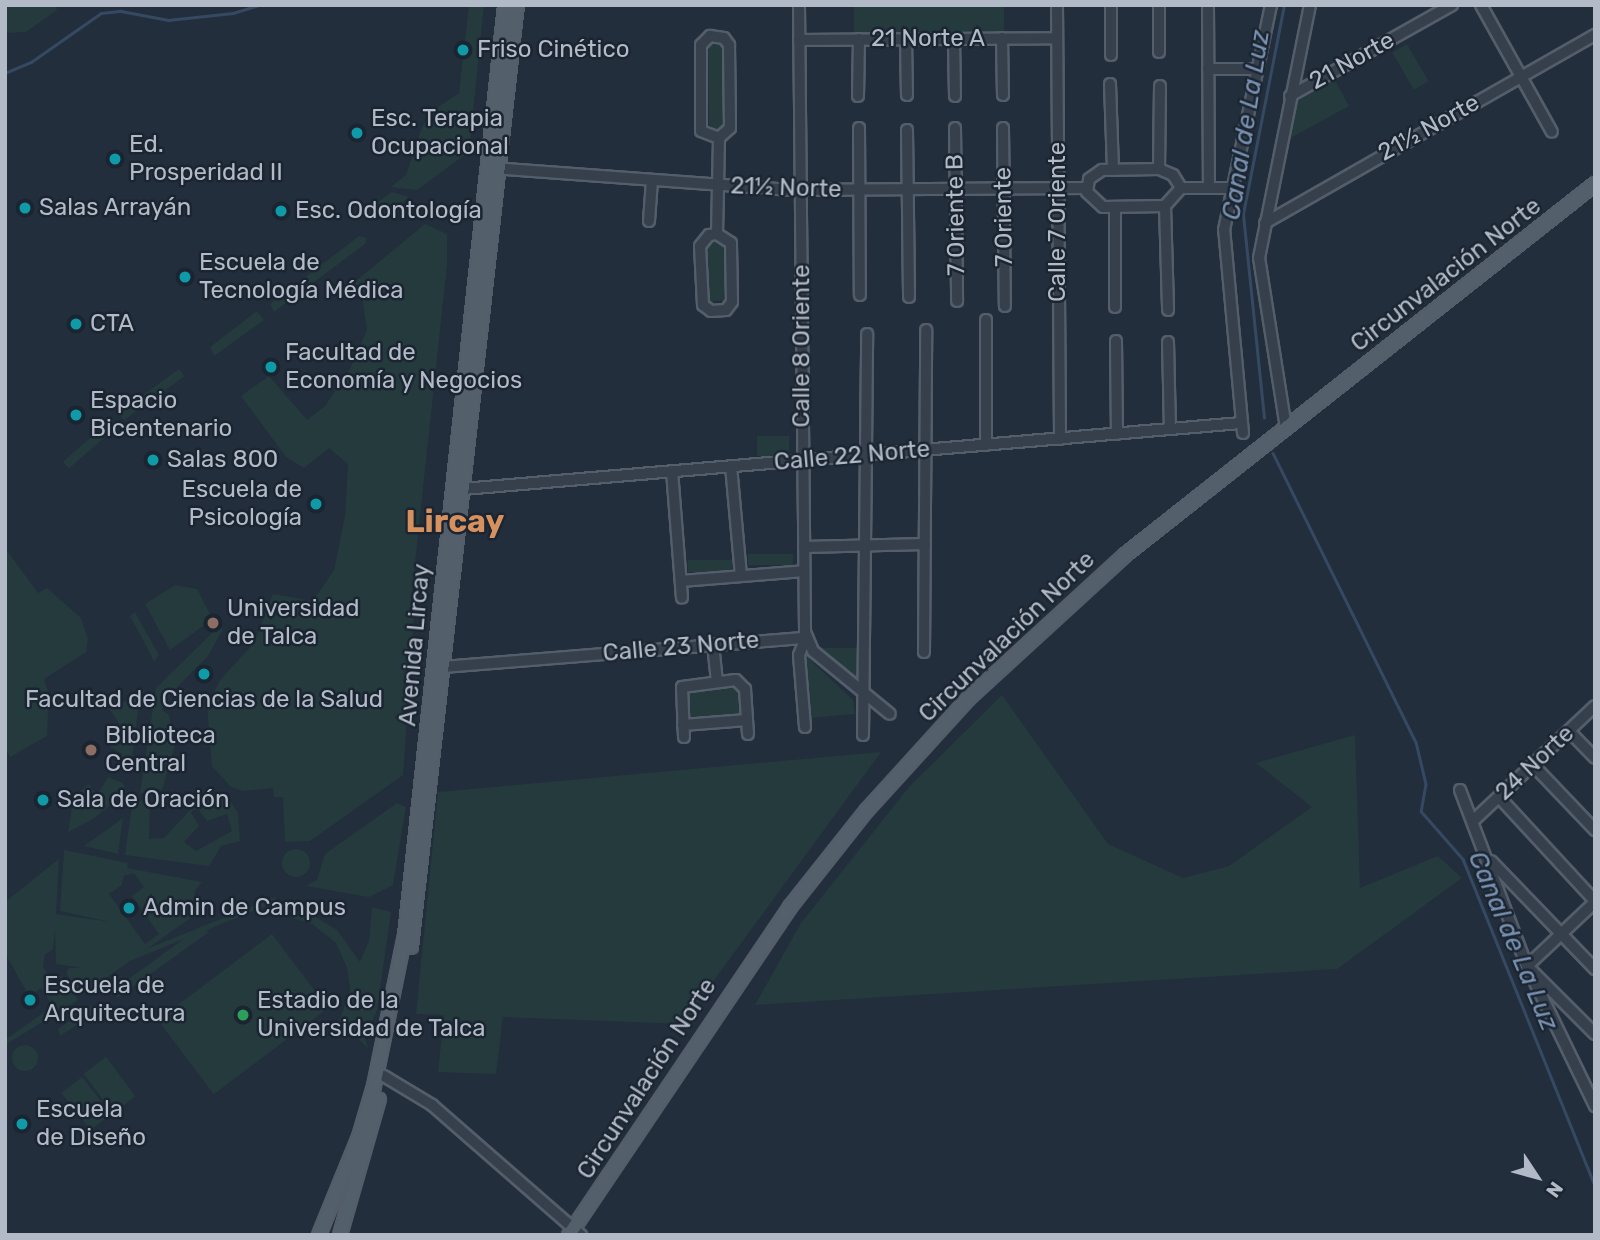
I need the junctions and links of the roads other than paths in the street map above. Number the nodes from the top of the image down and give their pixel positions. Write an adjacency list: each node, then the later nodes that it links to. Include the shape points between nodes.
1 (505, 5): 37 (main road, Avenida Lircay)
2 (517, 5): 38 (main road, Avenida Lircay)
3 (799, 5): 18 (street, Calle 8 Oriente)
4 (1057, 5): 15 (street, Calle 7 Oriente)
5 (1111, 5): 20 (street)
6 (1159, 5): 19 (street)
7 (1208, 5): 21 (street)
8 (1271, 5): 22 (street)
9 (1310, 5): 30 (street)
10 (1452, 5): 30 (street, 21 Norte)
11 (1481, 5): 23 (street)
12 (1595, 35): 23 (street, 21½ Norte)
13 (954, 38): 14 (street, 21 Norte A); 17 (street, 21 Norte A); 29 (street)
14 (1002, 38): 15 (street, 21 Norte A); 27 (street)
15 (1057, 38): 44 (street, Calle 7 Oriente)
16 (859, 39): 17 (street, 21 Norte A); 18 (street, 21 Norte A); 28 (street)
17 (906, 39): 26 (street)
18 (799, 40): 51 (street, Calle 8 Oriente)
19 (1159, 52)
20 (1111, 55)
21 (1208, 69): 22 (street); 47 (street)
22 (1255, 69): 48 (street)
23 (1521, 76): 35 (street); 57 (street, 21½ Norte)
24 (1110, 84): 40 (street)
25 (1160, 86): 39 (street)
26 (907, 95)
27 (1003, 95)
28 (858, 96)
29 (955, 96)
30 (1290, 96): 57 (street)
31 (859, 128): 52 (street)
32 (955, 128): 49 (street, 7 Oriente B)
33 (1003, 128): 50 (street, 7 Oriente)
34 (907, 130): 53 (street)
35 (1552, 132)
36 (719, 138): 36 (street, via 730,128 729,45 724,38 710,36 701,45 701,131); 43 (street)
37 (488, 168): 38 (street, 21½ Norte); 80 (main road, Avenida Lircay)
38 (501, 169): 41 (street, 21½ Norte); 80 (main road, Avenida Lircay)
39 (1159, 169): 40 (street); 46 (street, via 1173,175)
40 (1113, 170): 45 (street, via 1095,173)
41 (652, 180): 43 (street, 21½ Norte); 56 (street)
42 (1595, 184): 70 (main road, Circunvalación Norte)
43 (719, 185): 51 (street, 21½ Norte); 58 (street)
44 (1058, 188): 45 (street, 21½ Norte); 50 (street, 21½ Norte); 73 (street, Calle 7 Oriente)
45 (1086, 188): 55 (street, via 1094,203)
46 (1181, 188): 47 (street); 54 (street)
47 (1209, 188): 48 (street)
48 (1231, 188): 71 (street, Calle 22 Norte, via 1223,243 1242,428)
49 (955, 189): 50 (street, 21½ Norte); 53 (street, 21½ Norte); 61 (street, 7 Oriente B)
50 (1004, 189): 62 (street, 7 Oriente)
51 (801, 190): 52 (street, 21½ Norte); 77 (street, Calle 8 Oriente)
52 (859, 190): 53 (street, 21½ Norte); 59 (street)
53 (908, 190): 60 (street)
54 (1165, 206): 55 (street); 64 (street)
55 (1115, 207): 63 (street)
56 (649, 221)
57 (1265, 223): 70 (street, via 1259,258)
58 (717, 234): 58 (street, via 731,243 732,302 726,310 711,311 703,305 700,246 709,235)
59 (860, 295)
60 (909, 297)
61 (957, 302)
62 (1005, 306)
63 (1115, 307)
64 (1168, 310)
65 (986, 320): 74 (street)
66 (926, 330): 75 (street)
67 (867, 334): 76 (street)
68 (1116, 341): 72 (street)
69 (1168, 342): 71 (street)
70 (1286, 428): 117 (main road, Circunvalación Norte, via 1076,597 986,681 901,770 764,942)
71 (1170, 429): 72 (street, Calle 22 Norte)
72 (1117, 434): 73 (street, Calle 22 Norte)
73 (1060, 439): 74 (street, Calle 22 Norte)
74 (986, 445): 75 (street, Calle 22 Norte)
75 (927, 450): 76 (street, Calle 22 Norte); 81 (street)
76 (866, 455): 77 (street, Calle 22 Norte); 82 (street)
77 (803, 460): 78 (street, Calle 22 Norte); 83 (street, Calle 8 Oriente)
78 (731, 466): 79 (street, Calle 22 Norte); 85 (street)
79 (672, 471): 80 (street, Calle 22 Norte); 86 (street)
80 (457, 486): 91 (main road, Avenida Lircay); 118 (main road, Avenida Lircay, via 412,886 393,1002 359,1136)
81 (925, 544): 82 (street); 90 (street)
82 (866, 545): 83 (street); 93 (street, via 867,678)
83 (804, 547): 84 (street, Calle 8 Oriente)
84 (804, 570): 85 (street); 88 (street, Calle 8 Oriente)
85 (741, 576): 86 (street)
86 (681, 581): 87 (street)
87 (682, 598)
88 (806, 638): 89 (street, Calle 23 Norte); 93 (street, via 813,651); 98 (street, Calle 8 Oriente, via 799,654)
89 (713, 644): 91 (street, Calle 23 Norte); 92 (street)
90 (924, 652)
91 (443, 667): 115 (main road, Avenida Lircay, via 414,930)
92 (717, 682): 96 (street, via 742,683); 97 (street, via 682,687)
93 (863, 691): 95 (street); 101 (street)
94 (1595, 706): 99 (street, 24 Norte)
95 (890, 714)
96 (747, 720): 97 (street); 100 (street)
97 (683, 725): 102 (street)
98 (805, 727)
99 (1569, 730): 103 (street); 104 (street, 24 Norte)
100 (748, 734)
101 (863, 735)
102 (684, 737)
103 (1595, 758)
104 (1533, 765): 106 (street, 24 Norte); 108 (street)
105 (1460, 790): 107 (street)
106 (1499, 797): 107 (street, 24 Norte); 110 (street)
107 (1474, 820): 109 (street)
108 (1595, 830)
109 (1486, 856): 111 (street); 112 (street)
110 (1595, 902): 111 (street)
111 (1561, 934): 112 (street); 113 (street)
112 (1527, 966): 114 (street); 116 (street)
113 (1595, 969)
114 (1595, 1034)
115 (384, 1076): 117 (street, via 432,1105); 119 (main road, Avenida Lircay)
116 (1594, 1103)
117 (575, 1233)
118 (319, 1235)
119 (341, 1235)

